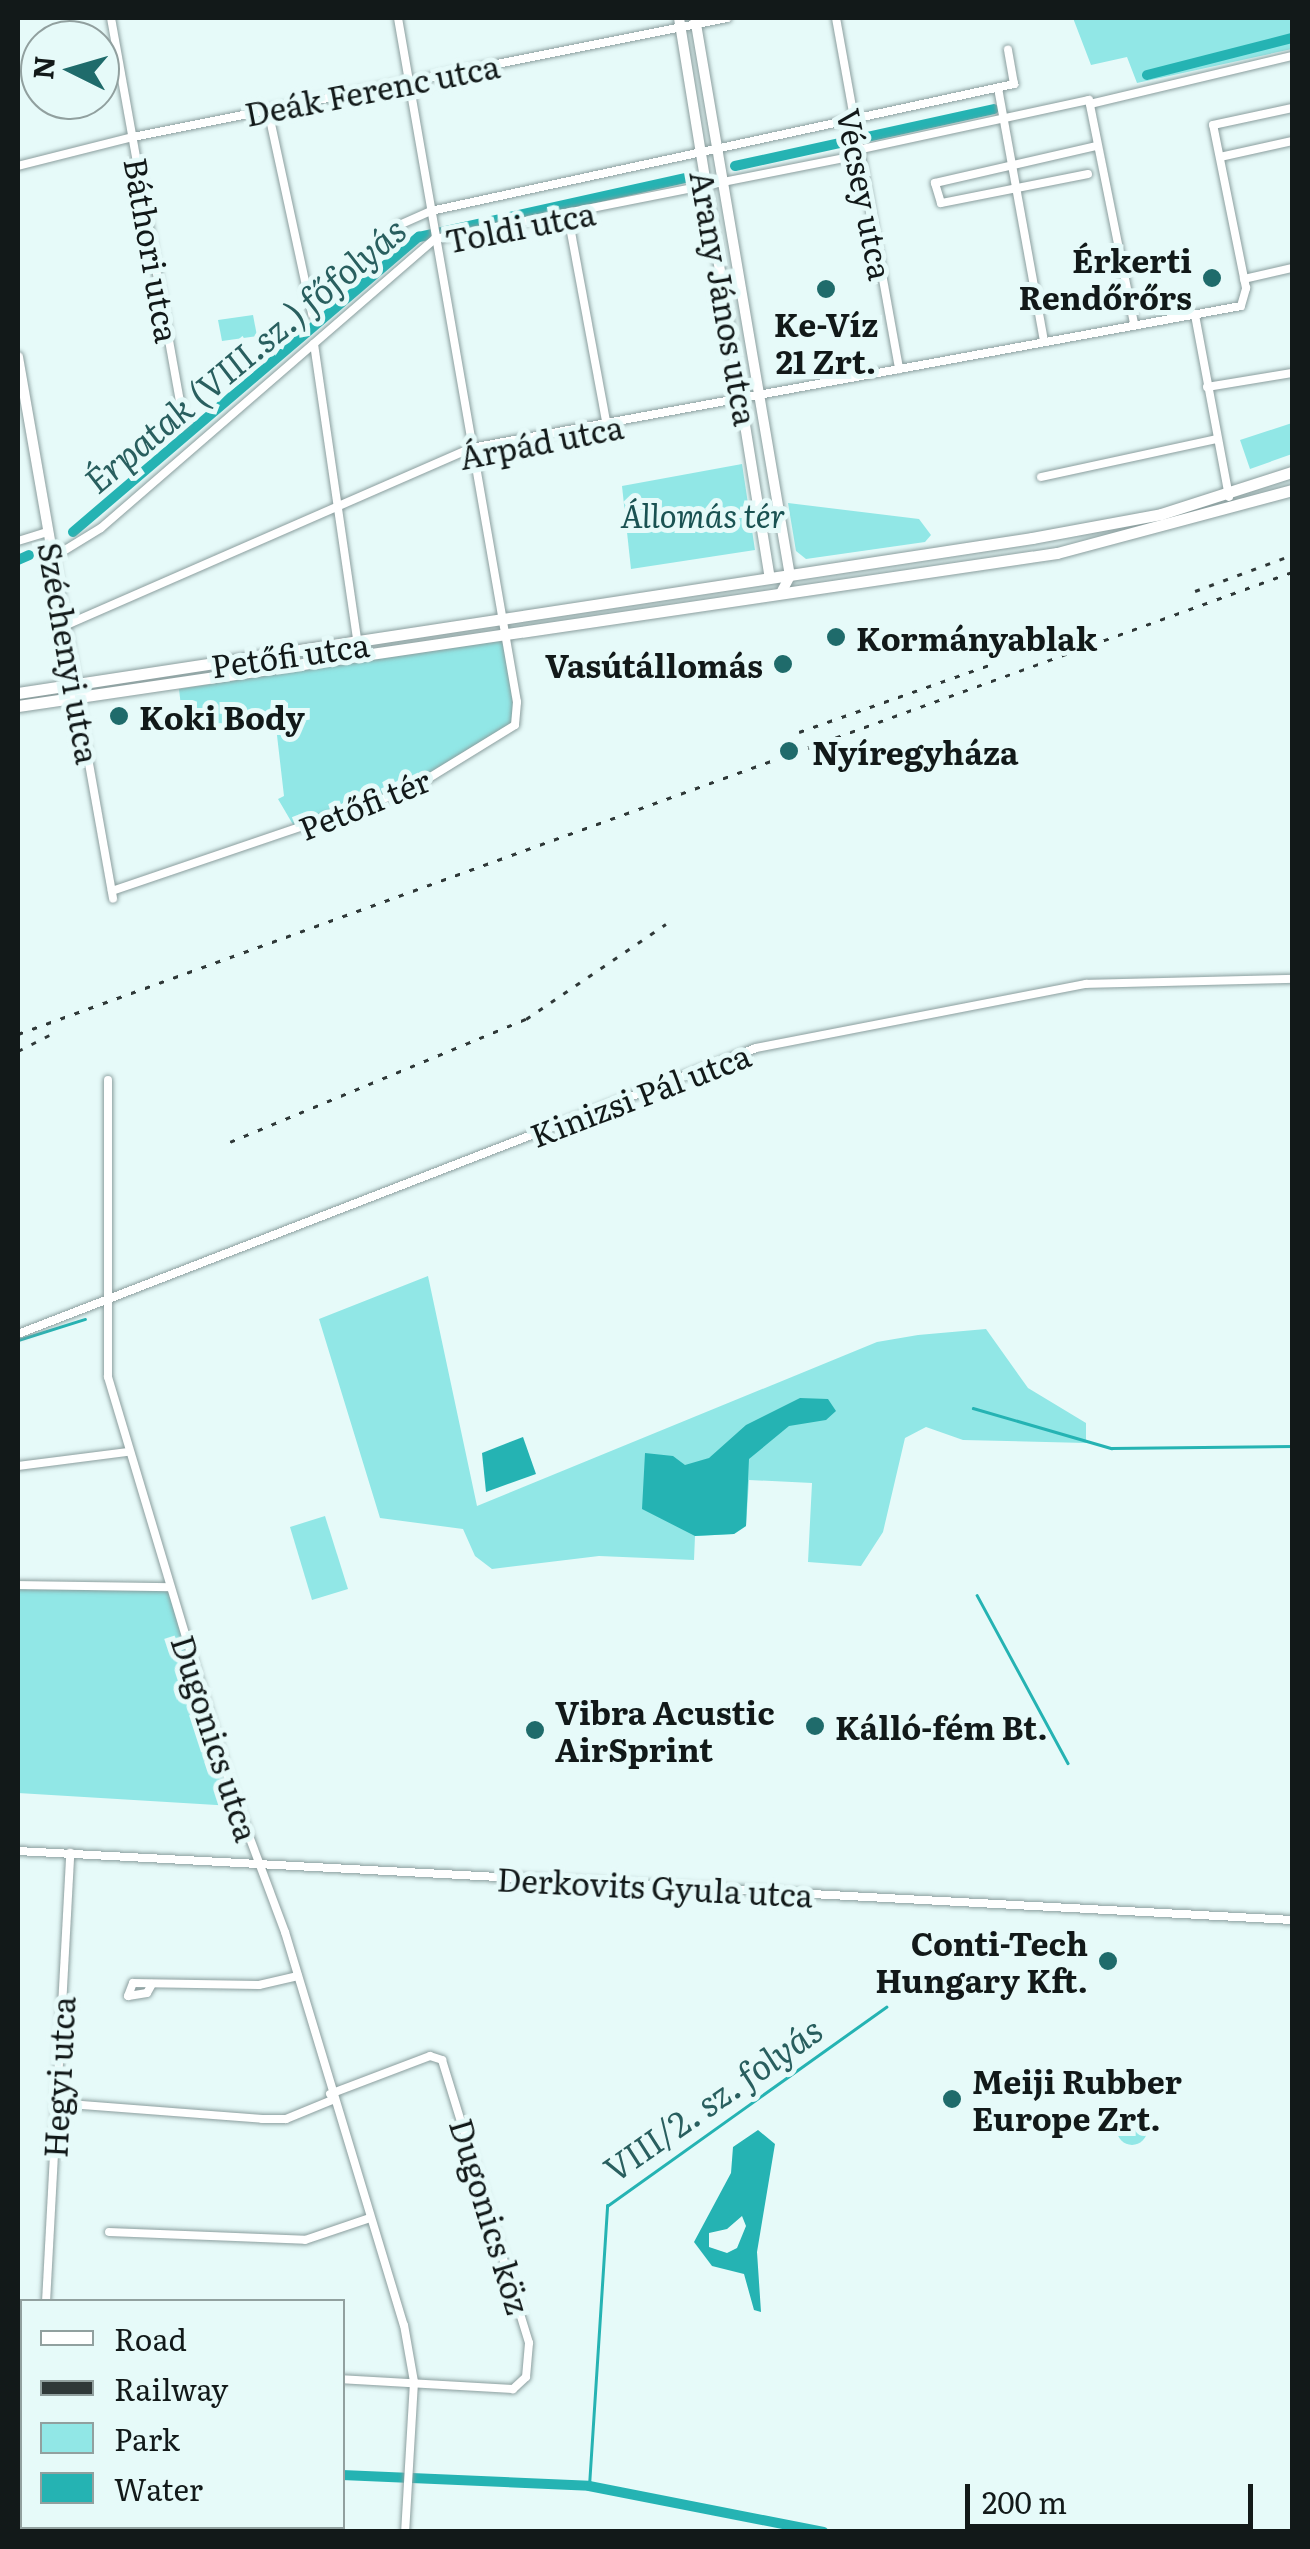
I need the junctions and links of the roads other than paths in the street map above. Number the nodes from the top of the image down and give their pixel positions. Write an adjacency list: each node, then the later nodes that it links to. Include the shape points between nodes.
1 (112, 18): 16 (street, Báthori utca)
2 (398, 18): 9 (street, Petőfi tér)
3 (727, 18): 5 (street, Deák Ferenc utca)
4 (836, 18): 15 (street, Vécsey utca)
5 (695, 21): 6 (street, Deák Ferenc utca); 19 (street, Arany János utca)
6 (680, 22): 9 (street, Deák Ferenc utca); 21 (street, Arany János utca)
7 (1008, 50): 10 (street, Toldi utca, via 1014,84)
8 (1292, 56): 11 (street, Toldi utca)
9 (408, 81): 13 (street, Deák Ferenc utca); 29 (street, Petőfi tér)
10 (998, 88): 14 (street); 15 (street, Toldi utca)
11 (1090, 102): 14 (street, Toldi utca); 18 (street)
12 (1292, 108): 22 (street, via 1213,126)
13 (268, 110): 16 (street, Deák Ferenc utca); 35 (street)
14 (1004, 115): 20 (street, Toldi utca); 23 (street)
15 (852, 125): 19 (street, Toldi utca); 20 (street, Vécsey utca)
16 (132, 137): 24 (street, Deák Ferenc utca); 46 (street, Báthori utca)
17 (1292, 141): 22 (street)
18 (1097, 146): 23 (street); 37 (street)
19 (718, 148): 21 (street, Toldi utca); 26 (street, Arany János utca)
20 (857, 149): 26 (street, Toldi utca); 41 (street, Vécsey utca)
21 (700, 151): 27 (street, Arany János utca); 29 (street, Toldi utca)
22 (1220, 157): 34 (street)
23 (1013, 164): 28 (street); 28 (street, via 941,178 935,183 938,200)
24 (18, 166)
25 (1088, 174): 28 (street)
26 (724, 185): 27 (street, Toldi utca); 44 (street, Arany János utca)
27 (706, 188): 30 (street, Toldi utca); 45 (street, Arany János utca)
28 (1018, 189): 38 (street)
29 (432, 216): 31 (street, Toldi utca); 32 (street, Petőfi tér)
30 (568, 216): 32 (street, Toldi utca); 47 (street)
31 (397, 226)
32 (435, 237): 39 (street, Toldi utca); 49 (street, Petőfi tér)
33 (1292, 268): 34 (street)
34 (1244, 279): 36 (street, Árpád utca, via 1241,306)
35 (312, 314)
36 (1195, 315): 37 (street, Árpád utca); 43 (street)
37 (1134, 324): 38 (street, Árpád utca)
38 (1044, 341): 41 (street, Árpád utca)
39 (314, 344): 54 (street); 58 (street, Toldi utca, via 101,528)
40 (18, 357): 56 (street, Széchenyi utca)
41 (900, 369): 44 (street, Árpád utca)
42 (1292, 374): 43 (street)
43 (1208, 387): 48 (street)
44 (757, 398): 45 (street, Árpád utca); 59 (street, Arany János utca)
45 (743, 401): 47 (street, Árpád utca); 60 (street, Arany János utca)
46 (184, 423)
47 (607, 427): 49 (street, Árpád utca)
48 (1217, 439): 51 (street); 53 (street)
49 (472, 448): 54 (street, Árpád utca); 62 (street, Petőfi tér)
50 (1292, 472): 53 (main road)
51 (1042, 477)
52 (1292, 490): 55 (main road)
53 (1228, 496): 55 (street); 59 (main road, via 1088,528)
54 (341, 504): 63 (street, Árpád utca); 64 (street)
55 (1233, 510): 61 (main road, via 1057,553)
56 (48, 532): 57 (street); 58 (street, Széchenyi utca)
57 (18, 541)
58 (52, 558): 63 (street, Széchenyi utca)
59 (790, 576): 60 (main road); 61 (street)
60 (770, 579): 61 (street); 62 (main road)
61 (782, 590): 62 (main road)
62 (504, 625): 64 (main road, Petőfi utca); 65 (main road, Petőfi utca); 68 (street, Petőfi tér, via 518,702 516,725 503,737 411,789)
63 (64, 626): 65 (street, Széchenyi utca)
64 (358, 644): 65 (main road, Petőfi utca)
65 (76, 691): 66 (main road); 67 (main road); 68 (street, Széchenyi utca)
66 (18, 693)
67 (18, 706)
68 (112, 895)
69 (1292, 978): 71 (street, Kinizsi Pál utca, via 1086,984 756,1048)
70 (108, 1080): 71 (street, Dugonics utca)
71 (106, 1301): 72 (street, Kinizsi Pál utca); 73 (street, Dugonics utca, via 108,1377)
72 (18, 1334)
73 (128, 1452): 74 (street); 76 (street, Dugonics utca)
74 (18, 1466)
75 (18, 1585): 76 (street)
76 (168, 1587): 79 (street, Dugonics utca)
77 (18, 1851): 78 (street, Derkovits Gyula utca)
78 (70, 1853): 79 (street, Derkovits Gyula utca); 84 (street, Hegyi utca)
79 (256, 1863): 80 (street, Derkovits Gyula utca); 81 (street, Dugonics utca)
80 (1292, 1920)
81 (298, 1976): 82 (street, via 260,1985); 83 (street, Dugonics utca)
82 (133, 1983)
83 (331, 2097): 84 (street, via 286,2119); 85 (street, Dugonics utca); 89 (street, Dugonics köz, via 430,2056 442,2060 524,2320 530,2353 518,2387)
84 (56, 2103): 87 (street, Hegyi utca)
85 (370, 2218): 86 (street, via 305,2240); 89 (street, Dugonics utca)
86 (110, 2232)
87 (46, 2299)
88 (345, 2379): 89 (street)
89 (414, 2382): 90 (street, Dugonics utca)
90 (405, 2532)

